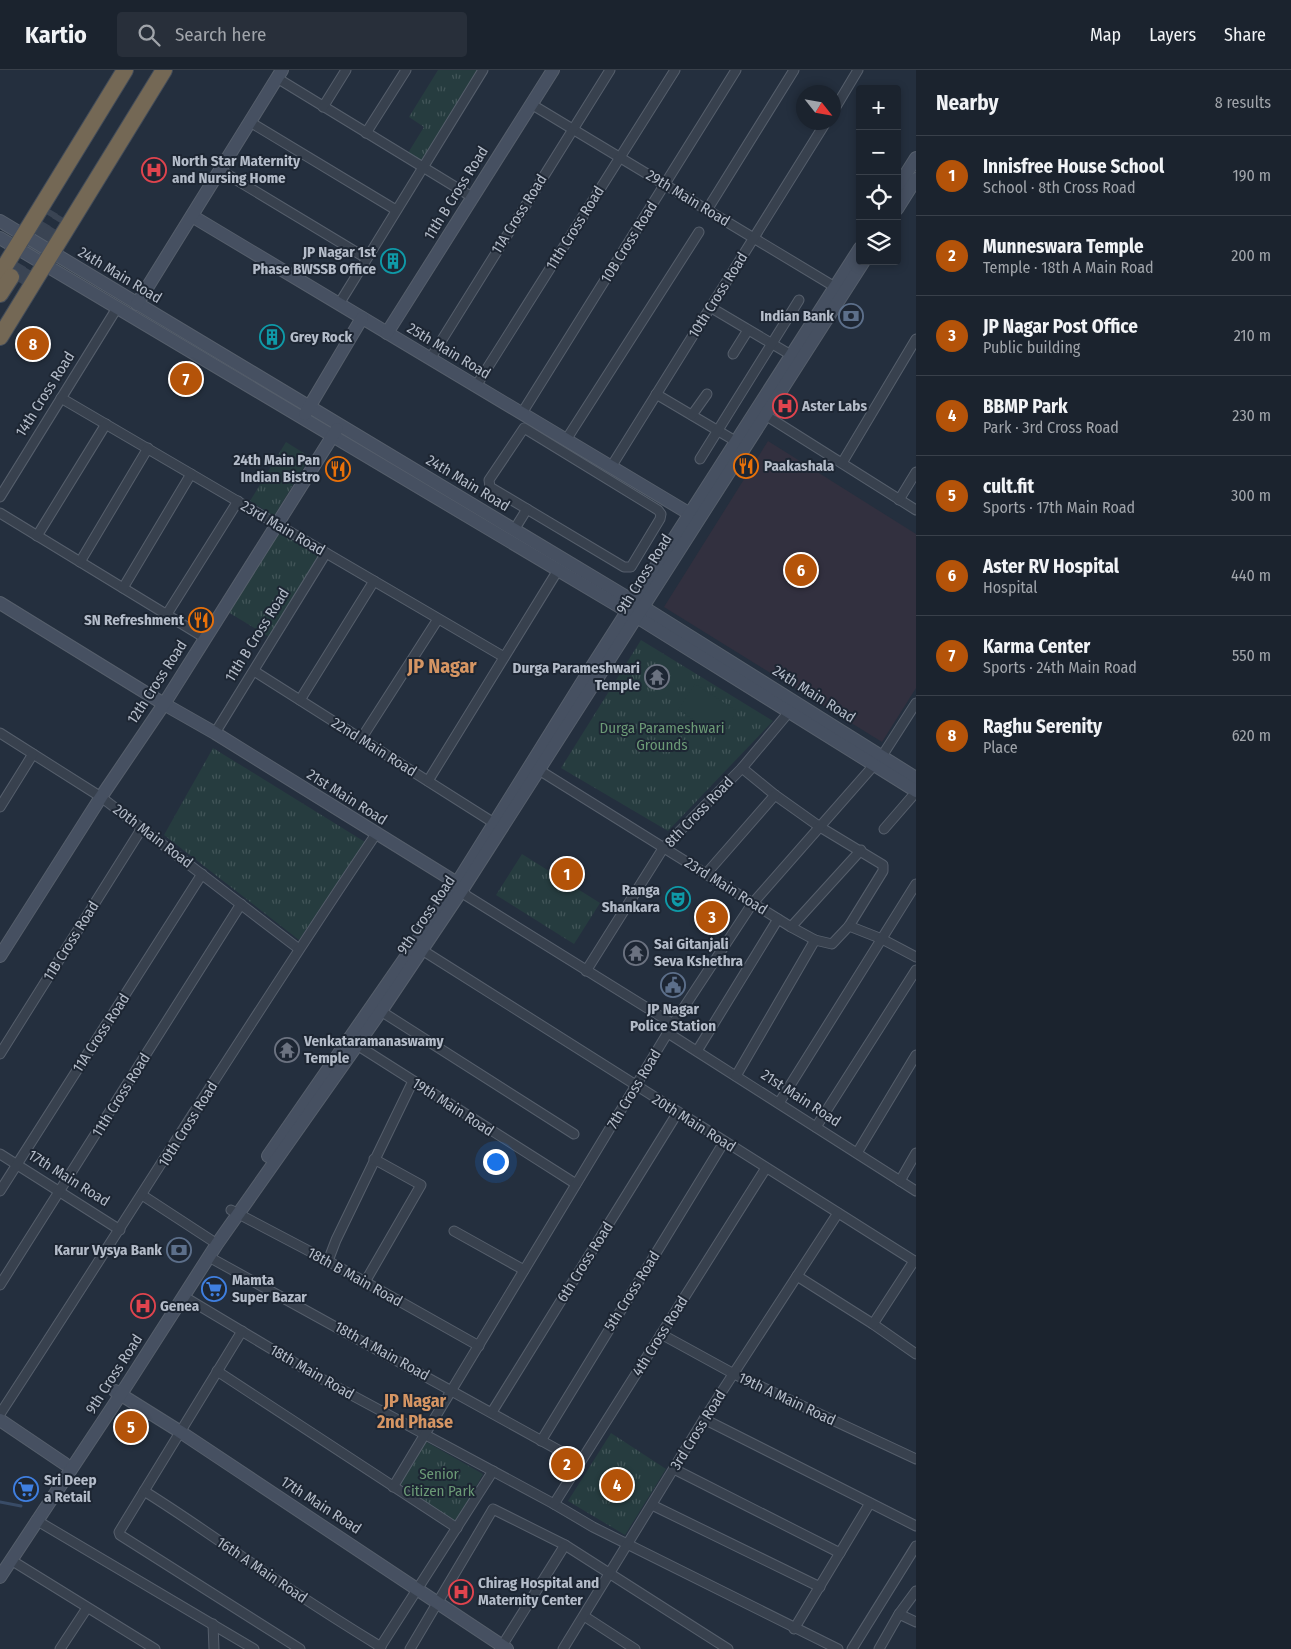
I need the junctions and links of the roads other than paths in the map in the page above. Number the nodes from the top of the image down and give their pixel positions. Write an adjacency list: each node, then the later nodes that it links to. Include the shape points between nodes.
1 (125, 70): 38 (highway)
2 (137, 70): 3 (highway, via 56,214)
3 (153, 70)
4 (164, 70): 41 (highway)
5 (346, 70): 17 (street)
6 (406, 70): 21 (street)
7 (483, 70): 24 (street)
8 (553, 70): 16 (main road, 11th B Cross Road)
9 (610, 70): 19 (street, 11A Cross Road)
10 (675, 70): 22 (street, 11th Cross Road)
11 (736, 70): 28 (street, 10B Cross Road)
12 (794, 70): 32 (street)
13 (858, 70): 15 (street)
14 (279, 74): 17 (street); 18 (main road)
15 (841, 98)
16 (531, 104): 19 (street, 29th Main Road); 29 (main road, 11th B Cross Road)
17 (323, 107): 21 (street)
18 (250, 122): 25 (main road); 31 (street)
19 (572, 129): 22 (street, 29th Main Road); 60 (street, 11A Cross Road)
20 (821, 130): 37 (street, 10th Cross Road)
21 (366, 133): 24 (street)
22 (619, 157): 28 (street, 29th Main Road); 61 (street, 11th Cross Road)
23 (916, 158): 27 (main road)
24 (423, 167): 29 (street); 31 (street)
25 (220, 170): 33 (main road); 40 (street)
26 (916, 179): 30 (main road)
27 (901, 182)
28 (665, 184): 32 (street, 29th Main Road); 67 (street, 10B Cross Road)
29 (472, 197): 54 (main road, 11th B Cross Road)
30 (901, 203)
31 (396, 210): 40 (street)
32 (707, 210): 37 (street, 29th Main Road)
33 (192, 216): 47 (main road); 48 (main road, 25th Main Road)
34 (0, 221): 38 (main road, 24th Main Road)
35 (699, 232): 73 (street)
36 (0, 238): 38 (main road, 24th Main Road)
37 (754, 238): 44 (street, 29th Main Road); 49 (street, 10th Cross Road)
38 (20, 241): 41 (main road, 24th Main Road); 43 (highway)
39 (856, 256): 44 (main road, 9th Cross Road)
40 (366, 258): 48 (street)
41 (48, 259): 47 (main road, 24th Main Road); 50 (main road, 24th Main Road); 55 (highway)
42 (861, 265): 44 (main road, 9th Cross Road)
43 (11, 278): 45 (highway); 52 (highway)
44 (840, 290): 59 (main road, 9th Cross Road); 66 (main road, 9th Cross Road)
45 (0, 294)
46 (799, 300): 57 (street)
47 (137, 304): 65 (main road, 24th Main Road)
48 (338, 304): 51 (main road, 25th Main Road)
49 (710, 307): 53 (street); 62 (street, 10th Cross Road)
50 (117, 308): 64 (street, 14th Cross Road); 69 (main road, 24th Main Road)
51 (362, 318): 54 (main road, 25th Main Road); 65 (main road)
52 (0, 319)
53 (748, 330): 57 (street); 58 (street)
54 (387, 333): 60 (main road, 25th Main Road)
55 (0, 338)
56 (916, 339): 77 (street)
57 (771, 344): 59 (street); 71 (street)
58 (733, 354)
59 (791, 355): 66 (main road, 9th Cross Road)
60 (430, 358): 61 (main road, 25th Main Road)
61 (476, 386): 67 (main road, 25th Main Road)
62 (656, 394): 68 (street); 78 (street, 10th Cross Road)
63 (707, 394): 68 (street)
64 (61, 398): 70 (street, 23rd Main Road); 82 (street, 14th Cross Road)
65 (309, 407): 69 (main road); 72 (main road, 24th Main Road)
66 (761, 412): 74 (main road, 9th Cross Road); 77 (street); 98 (main road, 9th Cross Road)
67 (522, 413): 73 (main road, 25th Main Road)
68 (692, 415): 71 (street)
69 (303, 418): 72 (main road, 24th Main Road)
70 (106, 424): 75 (street, 23rd Main Road); 91 (street)
71 (718, 430): 74 (street); 76 (street)
72 (336, 431): 89 (main road, 12th Cross Road); 90 (main road, 24th Main Road); 94 (main road, 24th Main Road)
73 (566, 440): 78 (main road, 25th Main Road)
74 (737, 442): 88 (main road, 9th Cross Road)
75 (148, 448): 80 (street, 23rd Main Road); 93 (street)
76 (700, 459)
77 (842, 463): 83 (street)
78 (611, 467): 81 (main road, 25th Main Road)
79 (916, 472): 83 (street)
80 (191, 474): 84 (street, 23rd Main Road); 96 (street)
81 (620, 479): 85 (street, via 524,428 489,484); 85 (street, via 660,514 631,567 624,567); 88 (main road, 25th Main Road)
82 (0, 497)
83 (899, 500): 86 (street)
84 (238, 501): 89 (street, 23rd Main Road); 99 (street)
85 (527, 509): 90 (street)
86 (916, 510)
87 (0, 513): 91 (street)
88 (690, 514): 98 (main road, 9th Cross Road)
89 (277, 524): 92 (street, 23rd Main Road); 101 (main road, 12th Cross Road)
90 (514, 530): 98 (main road, 24th Main Road)
91 (37, 536): 93 (street)
92 (326, 553): 95 (street, 23rd Main Road); 103 (street, 11th B Cross Road)
93 (80, 562): 96 (street)
94 (558, 570): 98 (main road, 24th Main Road); 102 (street)
95 (374, 581): 100 (street, 23rd Main Road); 104 (street)
96 (124, 588): 99 (street)
97 (0, 603): 106 (main road, 21st Main Road)
98 (635, 609): 107 (main road, 24th Main Road); 112 (main road, 24th Main Road); 114 (main road, 9th Cross Road); 121 (main road, 9th Cross Road)
99 (167, 614): 101 (street)
100 (438, 619): 102 (street, 23rd Main Road); 110 (street)
101 (205, 638): 106 (main road, 12th Cross Road)
102 (504, 658): 116 (street)
103 (254, 671): 104 (street, 22nd Main Road); 109 (street, 11th B Cross Road)
104 (300, 700): 110 (street, 22nd Main Road)
105 (916, 703): 112 (street)
106 (164, 704): 109 (main road, 21st Main Road); 119 (main road, 12th Cross Road)
107 (789, 712): 112 (main road, 24th Main Road); 113 (street, 8th Cross Road)
108 (0, 733): 111 (street, 20th Main Road)
109 (215, 733): 125 (main road, 21st Main Road)
110 (361, 739): 116 (street, 22nd Main Road)
111 (33, 754): 119 (street, 20th Main Road); 120 (street)
112 (878, 760): 115 (main road, 24th Main Road); 117 (main road, 24th Main Road); 122 (street, 7th Cross Road)
113 (742, 768): 118 (street); 126 (street, 8th Cross Road)
114 (539, 770): 126 (street, 23rd Main Road); 131 (main road, 9th Cross Road)
115 (916, 778)
116 (428, 781): 121 (street, 22nd Main Road)
117 (916, 792): 124 (street)
118 (775, 796): 122 (street); 129 (street)
119 (101, 797): 123 (street, 20th Main Road); 141 (main road, 12th Cross Road)
120 (0, 807)
121 (494, 823): 131 (main road, 9th Cross Road)
122 (820, 827): 127 (street); 133 (street, 7th Cross Road)
123 (142, 828): 128 (street, 20th Main Road); 150 (street, 11B Cross Road)
124 (884, 829)
125 (376, 834): 131 (main road, 21st Main Road); 139 (street, 10th Cross Road)
126 (664, 847): 129 (street, 23rd Main Road); 144 (street, 8th Cross Road)
127 (862, 850): 135 (street, via 883,865 883,871); 136 (street)
128 (202, 874): 132 (street, 20th Main Road); 164 (street, 11A Cross Road)
129 (706, 874): 133 (street, 23rd Main Road)
130 (916, 884): 138 (street)
131 (459, 887): 140 (main road, 9th Cross Road); 144 (street, 21st Main Road, via 467,896); 145 (main road, 9th Cross Road)
132 (241, 904): 139 (street, 20th Main Road); 170 (street, 11th Cross Road)
133 (752, 904): 134 (street, 23rd Main Road); 146 (street, 7th Cross Road)
134 (778, 918): 136 (street, 23rd Main Road); 149 (street)
135 (849, 926): 137 (street, via 832,944); 138 (street)
136 (791, 927): 137 (street, 23rd Main Road)
137 (815, 940): 152 (street)
138 (882, 940): 142 (street); 155 (street)
139 (299, 949): 171 (street, 10th Cross Road)
140 (422, 950): 145 (main road, 9th Cross Road); 154 (street, 20th Main Road)
141 (0, 956)
142 (916, 957)
143 (916, 970): 157 (street)
144 (586, 971): 146 (street, 21st Main Road)
145 (377, 1008): 148 (main road, 9th Cross Road); 158 (street); 172 (main road, 9th Cross Road)
146 (673, 1024): 147 (street, 7th Cross Road)
147 (668, 1033): 149 (street, 21st Main Road); 154 (street, 7th Cross Road)
148 (357, 1045): 153 (street, 19th Main Road); 172 (main road, 9th Cross Road)
149 (697, 1051): 152 (street, 21st Main Road)
150 (0, 1054)
151 (916, 1055): 160 (street)
152 (736, 1076): 155 (street, 21st Main Road)
153 (413, 1081): 163 (street); 167 (street, 19th Main Road)
154 (636, 1086): 156 (street, 20th Main Road); 167 (street, 7th Cross Road)
155 (779, 1103): 157 (street, 21st Main Road)
156 (678, 1112): 159 (street, 20th Main Road); 194 (street, 6th Cross Road)
157 (816, 1127): 160 (street, 21st Main Road)
158 (574, 1134)
159 (724, 1142): 165 (street, 20th Main Road); 200 (street, 5th Cross Road)
160 (857, 1153): 166 (street, 21st Main Road)
161 (916, 1153): 166 (street)
162 (0, 1154): 164 (street, 17th Main Road)
163 (374, 1159): 178 (street); 182 (street, via 421,1185)
164 (17, 1165): 168 (street, 11A Cross Road); 170 (street, 17th Main Road)
165 (766, 1168): 173 (street, 20th Main Road); 187 (street, 4th Cross Road)
166 (900, 1181): 169 (street, 21st Main Road)
167 (576, 1184): 180 (street, 7th Cross Road)
168 (0, 1191)
169 (916, 1191)
170 (60, 1192): 174 (street, 17th Main Road); 183 (street, 11th Cross Road)
171 (142, 1195): 174 (street, 10th Cross Road); 176 (street)
172 (235, 1212): 176 (main road, 9th Cross Road); 177 (main road, 9th Cross Road); 178 (street, 18th B Main Road)
173 (838, 1213): 179 (street, 20th Main Road); 181 (street, 3rd Cross Road)
174 (120, 1230): 195 (street, 10th Cross Road)
175 (454, 1231): 180 (street)
176 (211, 1240): 193 (main road, 9th Cross Road)
177 (209, 1256): 184 (main road, 9th Cross Road); 192 (street, 18th A Main Road)
178 (328, 1261): 182 (street, 18th B Main Road)
179 (915, 1262): 185 (street)
180 (524, 1270): 188 (street, 7th Cross Road)
181 (797, 1276): 185 (street); 191 (street, 3rd Cross Road)
182 (365, 1282): 188 (street, 18th B Main Road)
183 (0, 1286)
184 (183, 1296): 186 (street, 18th Main Road); 193 (main road, 9th Cross Road)
185 (873, 1324): 189 (street)
186 (242, 1332): 190 (street); 199 (street, 18th Main Road)
187 (661, 1334): 191 (street, 19th A Main Road); 202 (street, 4th Cross Road)
188 (479, 1346): 192 (street, 7th Cross Road)
189 (916, 1354)
190 (217, 1371): 198 (street); 206 (street)
191 (734, 1374): 196 (street, 3rd Cross Road); 201 (street, 19th A Main Road)
192 (452, 1390): 194 (street, 18th A Main Road); 199 (street, 7th Cross Road)
193 (118, 1392): 198 (main road, 17th Main Road); 203 (main road, 9th Cross Road); 211 (main road, 9th Cross Road)
194 (492, 1412): 200 (street, 18th A Main Road)
195 (0, 1414)
196 (704, 1419): 204 (street, 3rd Cross Road); 208 (street)
197 (0, 1420): 203 (main road)
198 (179, 1431): 207 (street); 222 (main road, 17th Main Road)
199 (425, 1434): 205 (street, 18th Main Road); 206 (street, 7th Cross Road)
200 (541, 1441): 202 (street, 18th A Main Road)
201 (916, 1459)
202 (580, 1462): 209 (street, 4th Cross Road)
203 (65, 1464): 218 (main road, 9th Cross Road)
204 (674, 1469): 210 (street, 3rd Cross Road); 217 (street)
205 (493, 1471): 209 (street, 18th Main Road); 213 (street)
206 (393, 1487): 213 (street)
207 (144, 1491): 231 (street, 16th A Main Road); 237 (street, via 119,1530 120,1535)
208 (870, 1503): 212 (street); 217 (street)
209 (554, 1504): 215 (street, 18th Main Road)
210 (652, 1505): 215 (street, 3rd Cross Road); 221 (street)
211 (36, 1520): 218 (main road, 9th Cross Road); 229 (street)
212 (916, 1526)
213 (457, 1528): 222 (street)
214 (565, 1545): 219 (street); 224 (street, via 493,1509); 232 (street)
215 (628, 1545): 219 (street, 3rd Cross Road); 230 (street, 18th Main Road)
216 (916, 1546): 243 (street)
217 (840, 1553): 221 (street)
218 (5, 1562): 220 (main road, 9th Cross Road); 225 (street)
219 (610, 1574): 227 (street, 3rd Cross Road); 241 (street)
220 (0, 1577)
221 (820, 1587): 230 (street)
222 (418, 1589): 224 (main road, 17th Main Road); 231 (street)
223 (916, 1591): 226 (street)
224 (438, 1602): 232 (main road, 17th Main Road); 238 (street)
225 (87, 1608): 233 (street); 234 (street)
226 (899, 1614): 228 (street); 244 (street)
227 (584, 1616): 239 (street, 3rd Cross Road); 240 (street)
228 (916, 1622)
229 (213, 1624): 235 (street); 236 (street)
230 (794, 1629): 242 (street, 18th Main Road)
231 (380, 1648)
232 (503, 1648)
233 (60, 1649)
234 (155, 1649)
235 (214, 1649)
236 (254, 1649)
237 (300, 1649)
238 (410, 1649)
239 (563, 1649)
240 (635, 1649)
241 (728, 1649)
242 (838, 1649)
243 (852, 1649)
244 (879, 1649)

